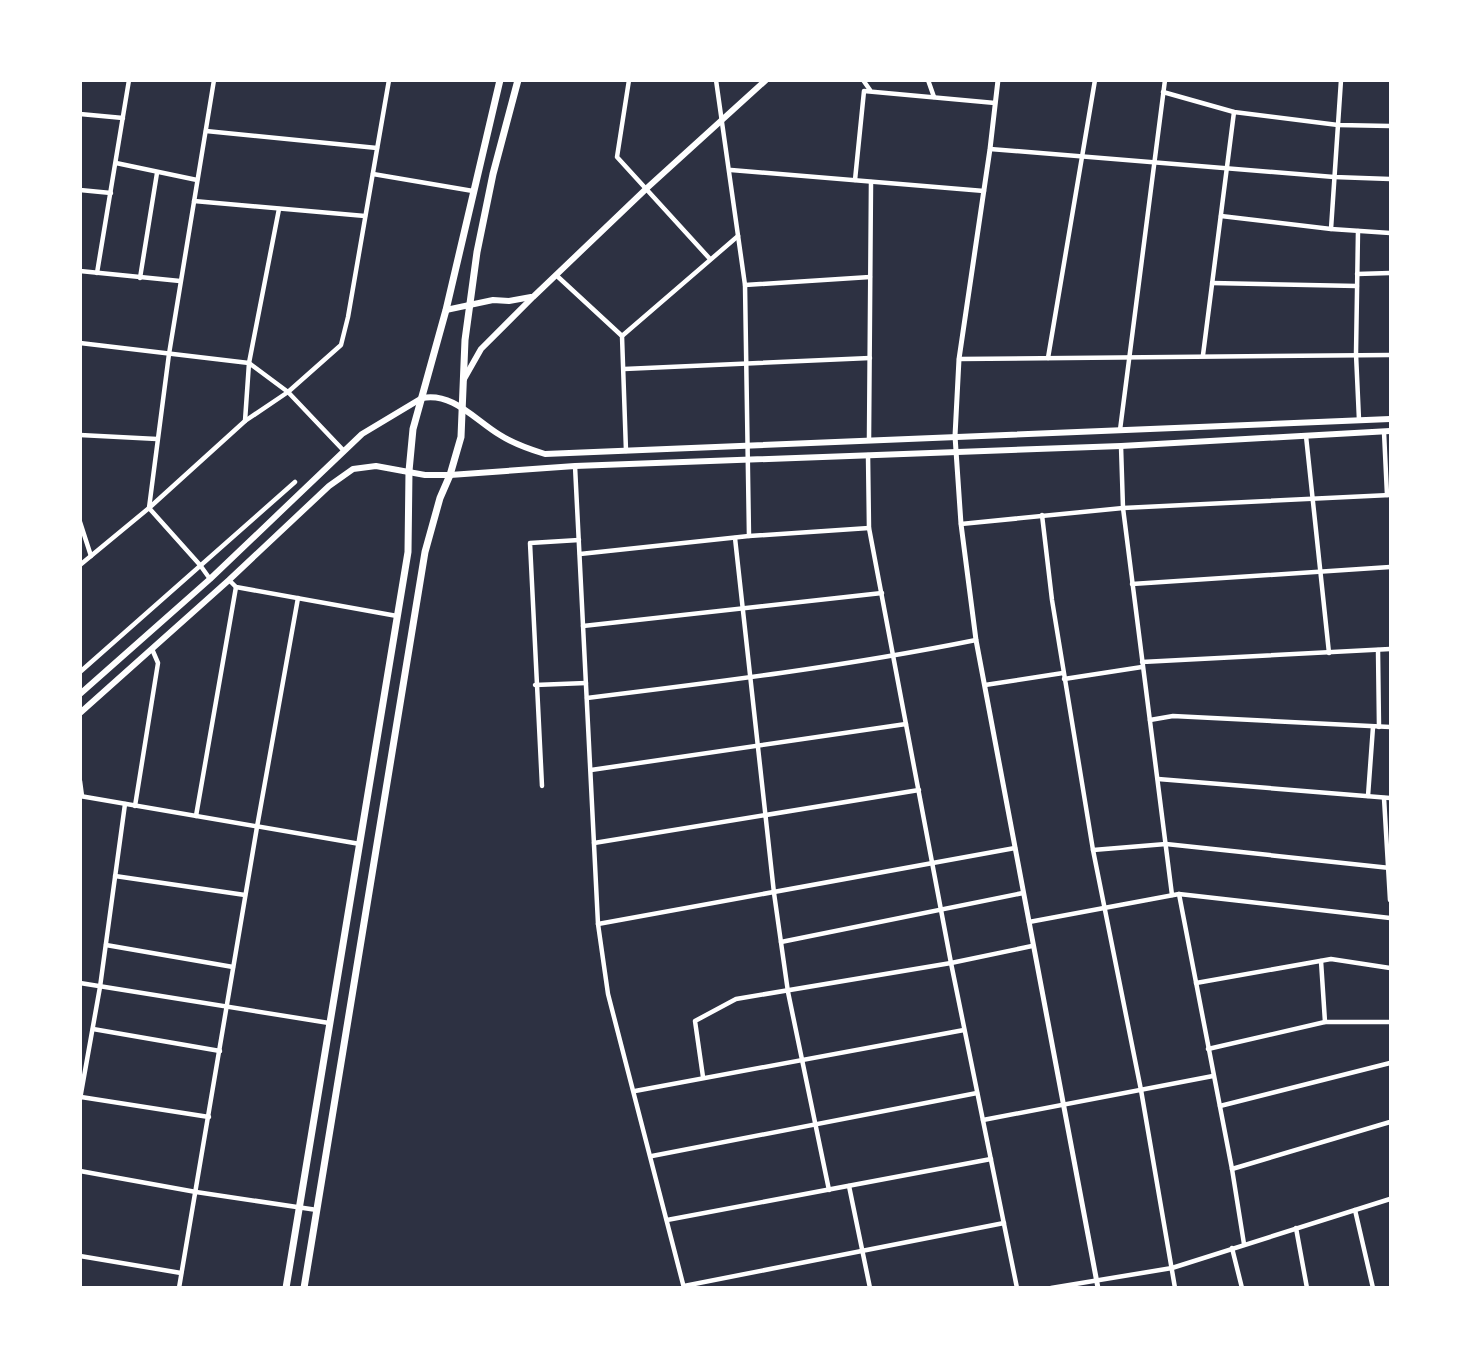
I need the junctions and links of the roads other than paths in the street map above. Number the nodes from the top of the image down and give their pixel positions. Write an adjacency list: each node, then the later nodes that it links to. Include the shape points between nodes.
1 (129, 80): 21 (street)
2 (214, 80): 25 (street)
3 (389, 80): 26 (street)
4 (500, 80): 42 (main road)
5 (518, 80): 66 (main road, via 493,174)
6 (629, 80): 40 (street, via 617,157)
7 (716, 80): 22 (street)
8 (766, 80): 22 (main road)
9 (863, 80): 15 (street)
10 (928, 80): 17 (street)
11 (998, 80): 18 (street)
12 (1095, 80): 28 (street)
13 (1165, 80): 16 (street)
14 (1341, 80): 23 (street)
15 (870, 90): 17 (street); 38 (street, via 864,91)
16 (1163, 92): 19 (street); 29 (street)
17 (933, 97): 18 (street)
18 (996, 103): 27 (street)
19 (1234, 112): 23 (street); 31 (street)
20 (80, 114): 21 (street)
21 (123, 118): 30 (street)
22 (723, 119): 32 (street); 40 (main road)
23 (1338, 125): 24 (street); 35 (street)
24 (1391, 125)
25 (206, 131): 26 (street); 37 (street)
26 (377, 148): 34 (street)
27 (990, 149): 28 (street); 43 (street)
28 (1080, 156): 29 (street); 76 (street)
29 (1154, 162): 31 (street); 74 (street)
30 (116, 163): 33 (street); 44 (street)
31 (1227, 168): 35 (street); 48 (street)
32 (730, 170): 38 (street); 52 (street)
33 (157, 173): 37 (street); 60 (street)
34 (373, 174): 42 (street); 47 (street)
35 (1335, 177): 36 (street); 49 (street)
36 (1391, 179)
37 (197, 180): 45 (street)
38 (855, 180): 39 (street)
39 (871, 182): 43 (street); 59 (street)
40 (647, 188): 53 (street); 58 (main road)
41 (80, 190): 44 (street)
42 (473, 191): 67 (main road)
43 (984, 191): 77 (street)
44 (111, 193): 55 (street)
45 (194, 201): 46 (street); 61 (street)
46 (279, 209): 47 (street); 78 (street)
47 (365, 216): 82 (street, via 341,345)
48 (1221, 216): 49 (street); 62 (street)
49 (1331, 229): 50 (street)
50 (1358, 231): 51 (street); 57 (street)
51 (1391, 233)
52 (738, 235): 53 (street); 63 (street)
53 (710, 259): 68 (street)
54 (80, 271): 55 (street)
55 (97, 273): 60 (street)
56 (1391, 273): 57 (street)
57 (1357, 274): 64 (street)
58 (556, 275): 65 (main road); 68 (street)
59 (870, 277): 63 (street); 75 (street)
60 (139, 278): 61 (street)
61 (180, 281): 70 (street)
62 (1212, 283): 64 (street); 72 (street)
63 (745, 285): 79 (street)
64 (1357, 286): 71 (street)
65 (533, 297): 66 (main road); 81 (main road, via 481,349)
66 (469, 304): 67 (main road); 81 (main road)
67 (446, 310): 83 (main road)
68 (622, 336): 80 (street)
69 (80, 343): 70 (street)
70 (169, 354): 78 (street); 93 (street)
71 (1356, 354): 72 (street); 73 (street); 86 (street)
72 (1203, 355): 74 (street)
73 (1391, 355)
74 (1129, 356): 76 (street); 88 (street)
75 (870, 358): 79 (street); 94 (street)
76 (1048, 358): 77 (street)
77 (959, 359): 91 (street)
78 (249, 363): 82 (street); 87 (street)
79 (747, 363): 80 (street); 96 (street)
80 (624, 369): 98 (street)
81 (464, 379): 84 (main road)
82 (288, 392): 87 (street); 97 (street)
83 (422, 398): 84 (main road, via 434,396); 97 (main road); 103 (main road)
84 (463, 408): 98 (main road, via 500,435 545,454); 104 (main road, via 461,437)
85 (1391, 419): 86 (main road)
86 (1359, 420): 88 (main road)
87 (245, 421): 108 (street)
88 (1120, 429): 91 (main road)
89 (1387, 432): 92 (main road); 106 (street)
90 (80, 435): 93 (street)
91 (955, 436): 94 (main road); 99 (street)
92 (1306, 436): 95 (main road); 107 (street)
93 (157, 439): 108 (street)
94 (869, 440): 96 (main road)
95 (1121, 446): 99 (main road); 109 (street)
96 (749, 447): 98 (main road); 101 (street)
97 (344, 451): 123 (main road)
98 (626, 451)
99 (955, 452): 100 (main road); 112 (street)
100 (868, 454): 101 (main road); 113 (street)
101 (749, 461): 102 (main road); 114 (street)
102 (575, 466): 104 (main road); 116 (street)
103 (409, 471): 104 (main road); 124 (main road, via 376,466 353,469); 130 (main road, via 408,552)
104 (450, 475): 228 (main road, via 425,552)
105 (295, 482): 120 (street)
106 (1389, 495): 107 (street)
107 (1312, 499): 109 (street); 122 (street)
108 (149, 508): 118 (street); 120 (street)
109 (1123, 508): 110 (street); 125 (street)
110 (1042, 515): 112 (street); 140 (street)
111 (80, 522): 118 (street)
112 (961, 524): 132 (street)
113 (869, 528): 114 (street); 127 (street)
114 (749, 536): 115 (street)
115 (735, 538): 117 (street); 129 (street)
116 (579, 540): 117 (street); 143 (street, via 530,543)
117 (580, 554): 131 (street)
118 (91, 556): 119 (street)
119 (80, 565)
120 (200, 565): 123 (street); 139 (street)
121 (1391, 568): 122 (street)
122 (1320, 571): 125 (street); 136 (street)
123 (210, 579): 145 (main road)
124 (229, 580): 126 (street); 133 (main road)
125 (1132, 584): 138 (street)
126 (236, 587): 128 (street); 164 (street)
127 (882, 593): 129 (street); 137 (street)
128 (298, 598): 130 (street); 166 (street)
129 (744, 609): 131 (street); 141 (street)
130 (399, 616): 168 (main road)
131 (583, 626): 142 (street)
132 (976, 640): 137 (street); 144 (street)
133 (152, 648): 147 (main road); 163 (street, via 158,663)
134 (1391, 649): 135 (street)
135 (1378, 650): 136 (street); 150 (street)
136 (1329, 653): 138 (street)
137 (894, 657): 141 (street); 149 (street)
138 (1142, 664): 140 (street); 148 (street)
139 (80, 672)
140 (1064, 676): 144 (street); 171 (street)
141 (752, 678): 146 (street); 152 (street)
142 (586, 683): 143 (street); 146 (street)
143 (536, 685): 156 (street)
144 (985, 685): 170 (street)
145 (80, 694)
146 (587, 698): 153 (street)
147 (80, 713)
148 (1150, 720): 150 (street, via 1173,716); 154 (street)
149 (906, 724): 152 (street); 157 (street)
150 (1376, 727): 151 (street); 159 (street)
151 (1391, 727)
152 (760, 745): 153 (street); 165 (street)
153 (591, 770): 167 (street)
154 (1157, 779): 159 (street); 169 (street)
155 (80, 781): 158 (street)
156 (542, 786)
157 (919, 790): 165 (street); 172 (street)
158 (81, 796): 162 (street)
159 (1368, 796): 160 (street)
160 (1384, 798): 161 (street); 173 (street)
161 (1391, 798)
162 (125, 804): 163 (street); 174 (street)
163 (135, 806): 164 (street)
164 (196, 816): 166 (street)
165 (766, 816): 167 (street); 175 (street)
166 (257, 827): 168 (street); 178 (street)
167 (594, 843): 185 (street)
168 (360, 844): 200 (main road)
169 (1166, 844): 171 (street); 173 (street); 179 (street)
170 (1015, 848): 172 (street); 176 (street)
171 (1093, 850): 181 (street)
172 (932, 862): 175 (street); 182 (street)
173 (1389, 867): 180 (street)
174 (115, 876): 178 (street); 187 (street)
175 (774, 893): 185 (street); 186 (street)
176 (1023, 893): 182 (street); 184 (street)
177 (1179, 894): 179 (street); 183 (street); 193 (street)
178 (245, 895): 191 (street)
179 (1172, 895): 181 (street)
180 (1391, 900)
181 (1106, 907): 184 (street); 209 (street)
182 (941, 911): 186 (street); 190 (street)
183 (1391, 918)
184 (1028, 922): 188 (street)
185 (598, 924): 210 (street, via 608,994)
186 (781, 942): 196 (street)
187 (106, 945): 191 (street); 195 (street)
188 (1032, 946): 190 (street); 213 (street)
189 (1321, 961): 192 (street); 193 (street); 198 (street)
190 (951, 964): 196 (street); 202 (street)
191 (233, 967): 197 (street)
192 (1391, 968)
193 (1196, 983): 203 (street)
194 (80, 984): 195 (street)
195 (100, 987): 197 (street); 201 (street)
196 (788, 992): 205 (street); 208 (street, via 736,999 695,1021)
197 (227, 1007): 200 (street); 204 (street)
198 (1325, 1022): 199 (street); 203 (street)
199 (1391, 1022)
200 (330, 1023): 227 (main road)
201 (93, 1029): 204 (street); 212 (street)
202 (965, 1030): 205 (street); 211 (street)
203 (1208, 1049): 207 (street)
204 (220, 1051): 215 (street)
205 (803, 1059): 208 (street); 218 (street)
206 (1391, 1063): 214 (street)
207 (1213, 1076): 209 (street); 214 (street)
208 (703, 1077): 210 (street)
209 (1141, 1090): 213 (street); 237 (street)
210 (635, 1091): 219 (street)
211 (977, 1093): 216 (street); 218 (street)
212 (81, 1098): 215 (street)
213 (1064, 1106): 216 (street); 239 (street)
214 (1220, 1106): 221 (street)
215 (209, 1118): 225 (street)
216 (983, 1120): 220 (street)
217 (1391, 1122): 221 (street)
218 (816, 1123): 219 (street); 224 (street)
219 (652, 1156): 230 (street)
220 (991, 1159): 223 (street); 231 (street)
221 (1232, 1169): 233 (street)
222 (80, 1171): 225 (street)
223 (849, 1186): 224 (street); 235 (street)
224 (829, 1190): 230 (street)
225 (196, 1192): 227 (street); 238 (street)
226 (1391, 1199): 229 (street)
227 (299, 1208): 228 (street); 241 (main road)
228 (317, 1210): 242 (main road)
229 (1355, 1210): 232 (street); 251 (street)
230 (667, 1220): 243 (street)
231 (1004, 1223): 235 (street); 245 (street)
232 (1296, 1228): 233 (street); 250 (street)
233 (1244, 1244): 234 (street)
234 (1232, 1248): 237 (street); 249 (street)
235 (863, 1249): 243 (street); 244 (street)
236 (80, 1256): 238 (street)
237 (1172, 1268): 239 (street); 248 (street)
238 (181, 1273): 240 (street)
239 (1097, 1279): 246 (street); 247 (street)
240 (179, 1287)
241 (286, 1287)
242 (304, 1287)
243 (684, 1287)
244 (870, 1287)
245 (1017, 1287)
246 (1051, 1287)
247 (1098, 1287)
248 (1175, 1287)
249 (1242, 1287)
250 (1307, 1287)
251 (1373, 1287)

